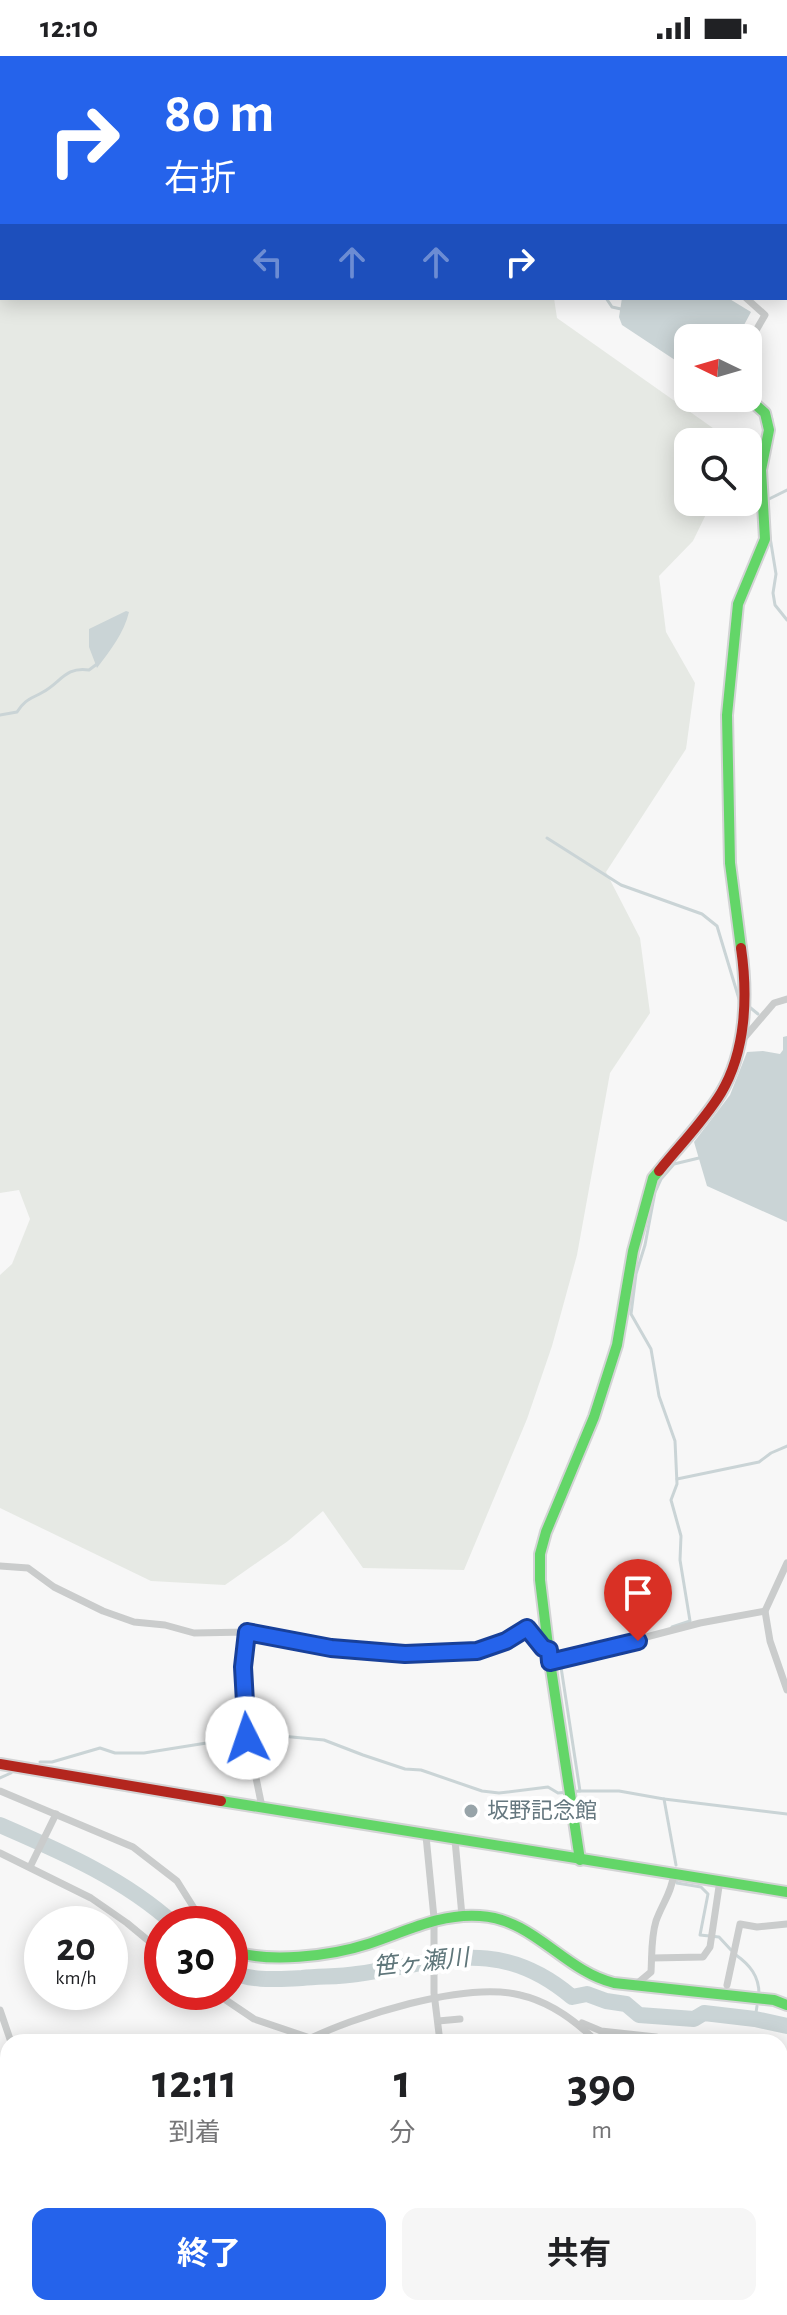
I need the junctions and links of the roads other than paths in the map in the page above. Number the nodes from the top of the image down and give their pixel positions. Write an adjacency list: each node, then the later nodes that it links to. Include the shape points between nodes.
1 (748, 300): 2 (street, via 765,315)
2 (760, 324)
3 (762, 410): 5 (street, via 769,430 761,470 765,539 738,604 727,715 730,863 746,983)
4 (787, 999): 5 (street, via 774,1003)
5 (739, 1044): 10 (street, via 721,1093 658,1170 649,1189 617,1345 542,1543 539,1566)
6 (787, 1563): 8 (street)
7 (0, 1566): 9 (street, via 28,1568 66,1593 134,1622 194,1633)
8 (765, 1611): 11 (street); 12 (street)
9 (247, 1632): 10 (street, via 331,1648 405,1654 477,1651 527,1628); 15 (street, via 247,1736)
10 (549, 1650): 11 (street)
11 (556, 1660): 20 (street)
12 (787, 1690)
13 (0, 1764): 15 (street)
14 (0, 1791): 16 (street)
15 (262, 1807): 17 (street)
16 (56, 1814): 21 (street); 25 (street, via 115,1837 155,1862 177,1881)
17 (426, 1836): 18 (street); 27 (street)
18 (455, 1840): 20 (street); 26 (street)
19 (0, 1853): 21 (street)
20 (580, 1860): 22 (street)
21 (31, 1865): 29 (street, via 91,1898)
22 (674, 1873): 23 (street); 31 (street, via 656,1921)
23 (720, 1880): 24 (street); 31 (street, via 712,1936 703,1957)
24 (787, 1892)
25 (193, 1906)
26 (462, 1916): 27 (street); 33 (street, via 513,1923 598,1979)
27 (434, 1918): 30 (street, via 337,1952); 34 (street)
28 (787, 1924): 32 (street, via 740,1924)
29 (144, 1937)
30 (248, 1956)
31 (652, 1958): 33 (street, via 651,1972)
32 (727, 1985)
33 (639, 1986): 35 (street)
34 (435, 1996): 39 (street); 40 (street, via 486,1990 519,1994); 43 (street)
35 (787, 2005)
36 (0, 2010): 41 (street)
37 (241, 2010): 42 (street)
38 (460, 2019): 39 (street)
39 (438, 2021): 44 (street)
40 (576, 2021): 45 (street); 46 (street)
41 (8, 2034)
42 (291, 2034)
43 (320, 2034)
44 (439, 2034)
45 (589, 2034)
46 (628, 2034)

